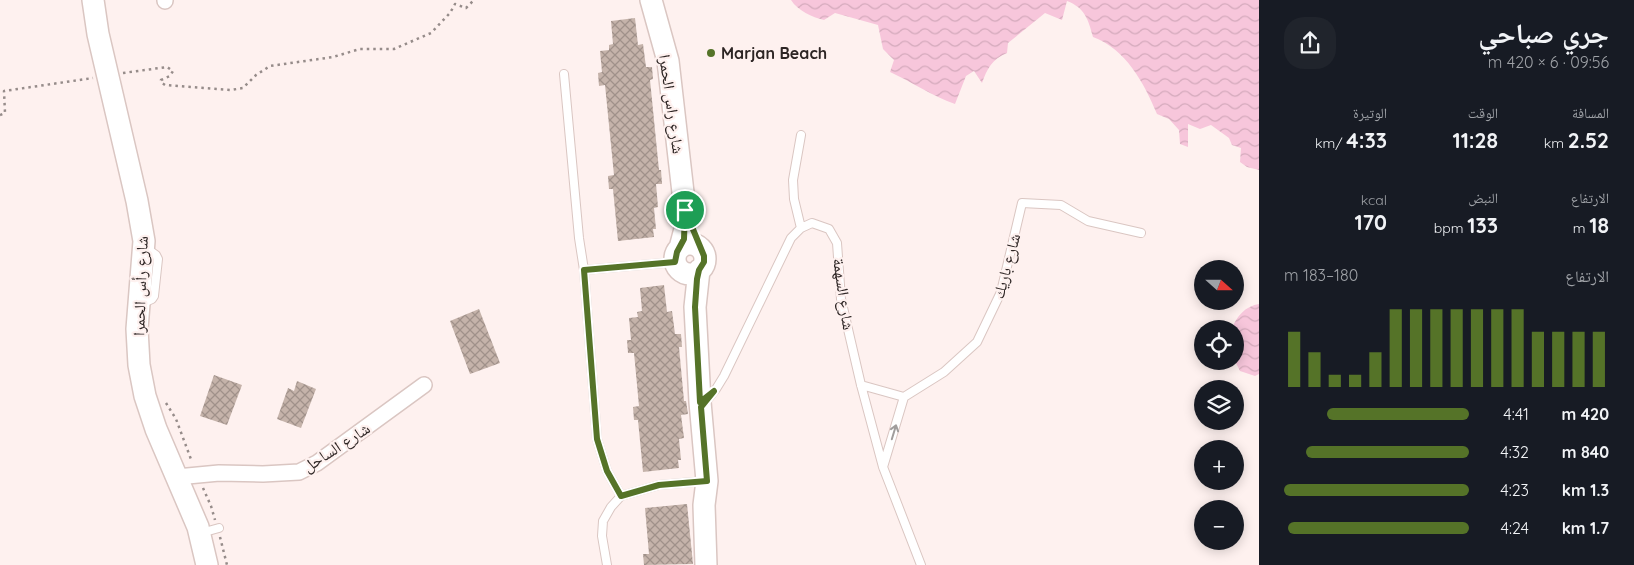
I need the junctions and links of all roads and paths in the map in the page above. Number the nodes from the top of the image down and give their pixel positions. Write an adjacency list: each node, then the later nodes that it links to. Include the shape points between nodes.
1 (93, 0): 5 (street, شارع رأس الحمرا)
2 (474, 0): 5 (path, via 466,8 455,4 431,33 413,42 394,49 360,49 332,57 270,66 243,88 165,85 161,80 173,71 167,67)
3 (650, 0): 10 (street, شارع راس الحمرا, via 668,61)
4 (564, 74): 11 (lane)
5 (107, 75): 6 (path, via 4,91 5,114); 18 (street, شارع رأس الحمرا, via 137,201 144,247 138,305 139,364 145,396 156,429)
6 (0, 114)
7 (801, 135): 8 (lane, via 793,180)
8 (801, 228): 13 (lane, شارع السهمة, via 812,223 829,228 837,243 841,299); 16 (lane, via 791,238 724,376)
9 (1141, 233): 14 (lane, شارع باريك, via 1088,221 1061,205 1022,203 1001,292 977,342 944,372)
10 (688, 260): 11 (lane); 16 (street)
11 (584, 270): 20 (lane, via 597,439 607,471)
12 (424, 385): 18 (street, شارع الساحل, via 317,463 299,472)
13 (861, 385): 14 (lane); 17 (lane, شارع السهمة)
14 (904, 397): 17 (lane, one-way to 14)
15 (164, 400): 18 (path, via 176,420)
16 (705, 400): 19 (street)
17 (883, 467): 27 (lane, شارع السهمة)
18 (187, 476): 21 (path, via 211,506); 21 (street, شارع رأس الحمرا, via 185,492)
19 (707, 481): 20 (lane, via 659,485); 25 (street, via 704,506); 26 (street, via 715,506)
20 (621, 496): 24 (lane, via 603,521 602,536)
21 (212, 530): 22 (street, شارع رأس الحمرا); 23 (path)
22 (207, 565)
23 (226, 565)
24 (608, 565)
25 (706, 565)
26 (721, 565)
27 (922, 565)

